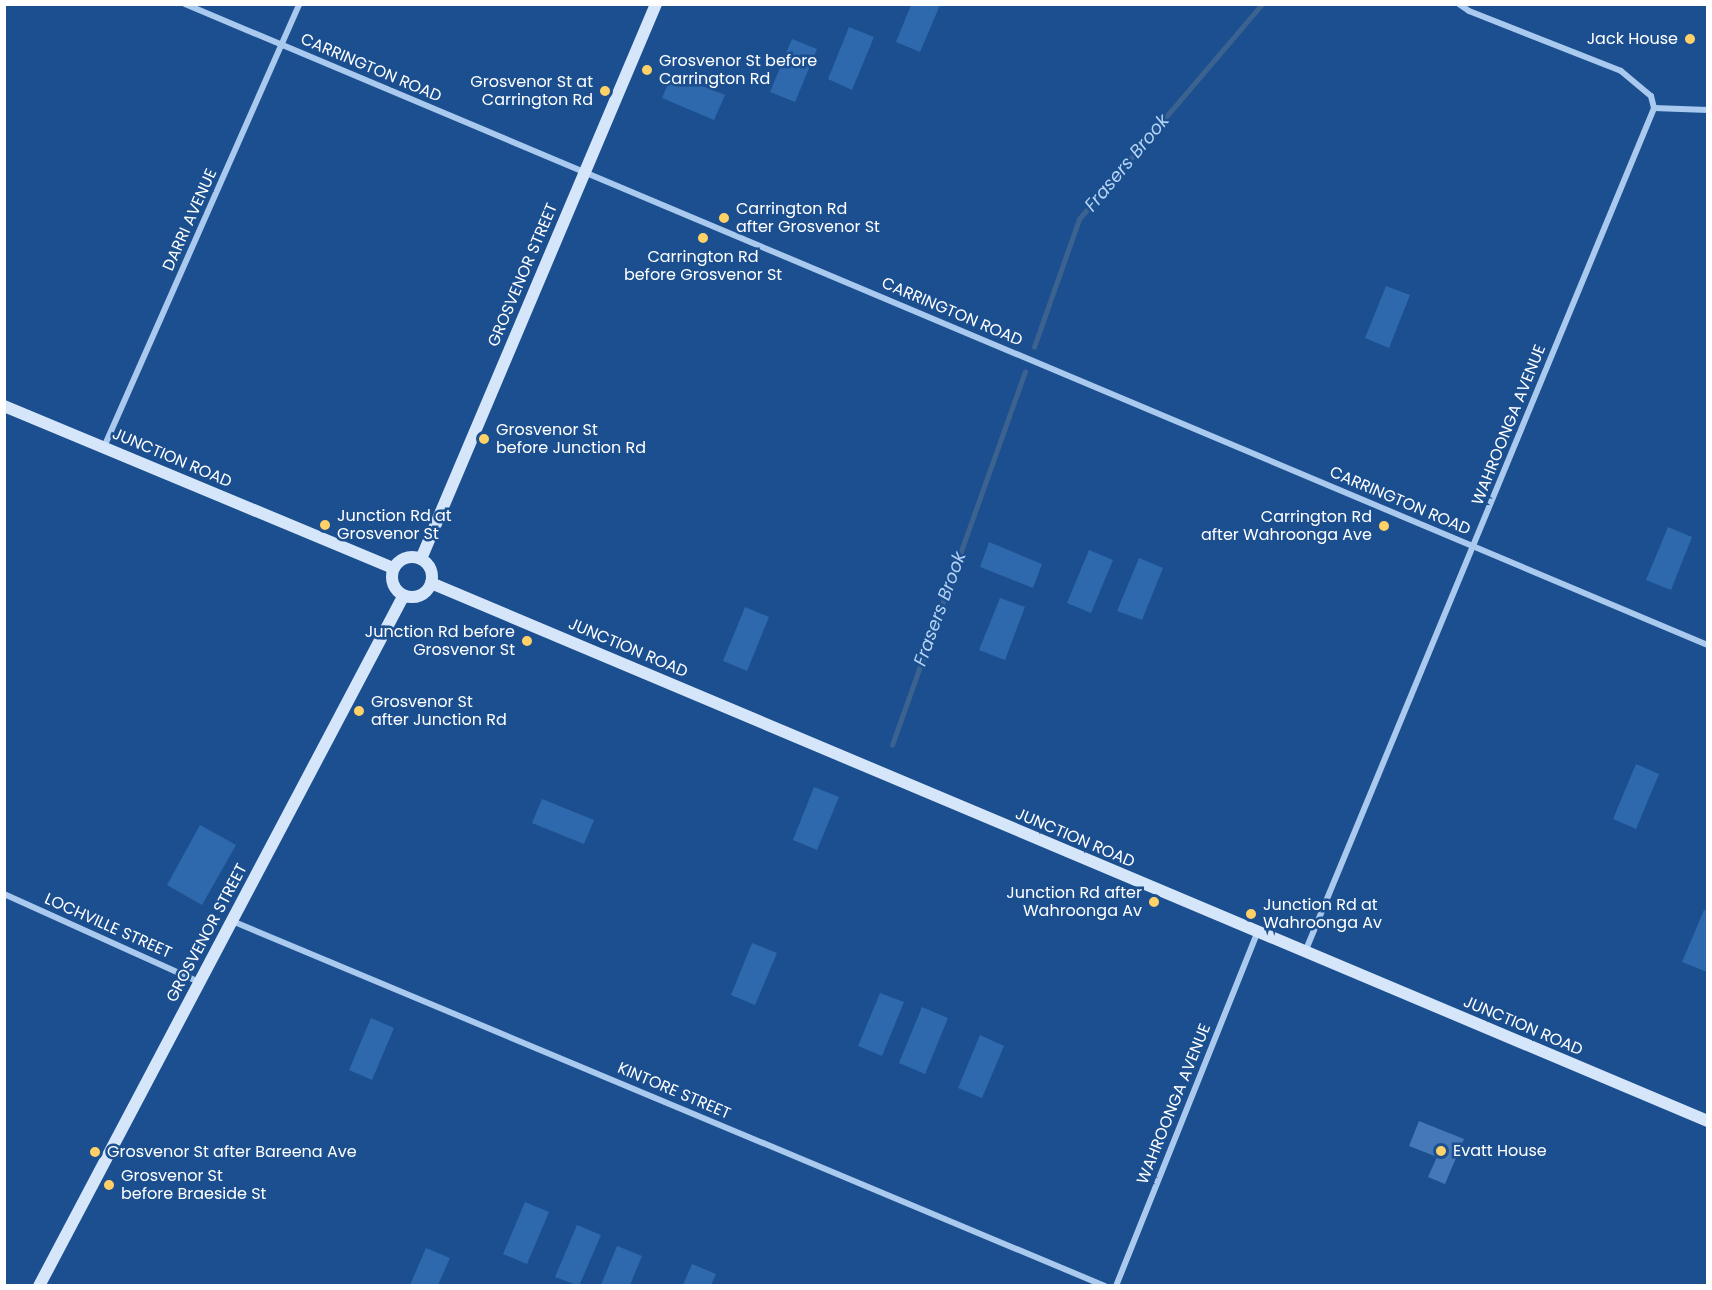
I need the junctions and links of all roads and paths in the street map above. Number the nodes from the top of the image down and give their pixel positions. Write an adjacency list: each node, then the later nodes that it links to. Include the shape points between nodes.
1 (186, 4): 5 (street, CARRINGTON ROAD)
2 (299, 4): 5 (street, DARRI AVENUE)
3 (656, 4): 8 (main road, GROSVENOR STREET)
4 (1459, 4): 6 (street, via 1468,11 1621,71 1651,96)
5 (282, 45): 8 (street, CARRINGTON ROAD); 10 (street, DARRI AVENUE)
6 (1654, 108): 7 (street); 11 (street, WAHROONGA AVENUE)
7 (1707, 110)
8 (585, 172): 11 (street, CARRINGTON ROAD); 12 (main road, GROSVENOR STREET)
9 (4, 406): 10 (main road, JUNCTION ROAD)
10 (104, 447): 13 (main road, JUNCTION ROAD)
11 (1473, 548): 16 (street, CARRINGTON ROAD); 20 (street, WAHROONGA AVENUE)
12 (421, 559): 13 (main road, via 405,558); 14 (main road, via 431,572)
13 (394, 568): 15 (main road, via 393,584)
14 (431, 583): 15 (main road, via 420,595); 19 (main road, JUNCTION ROAD)
15 (404, 595): 18 (main road, GROSVENOR STREET)
16 (1707, 645)
17 (4, 894): 21 (street, LOCHVILLE STREET)
18 (232, 921): 21 (main road, GROSVENOR STREET); 24 (street, KINTORE STREET)
19 (1257, 933): 20 (main road, JUNCTION ROAD); 25 (street, WAHROONGA AVENUE)
20 (1305, 952): 22 (main road, JUNCTION ROAD)
21 (199, 982): 23 (main road, GROSVENOR STREET)
22 (1707, 1121)
23 (39, 1286)
24 (1105, 1286)
25 (1116, 1286)

